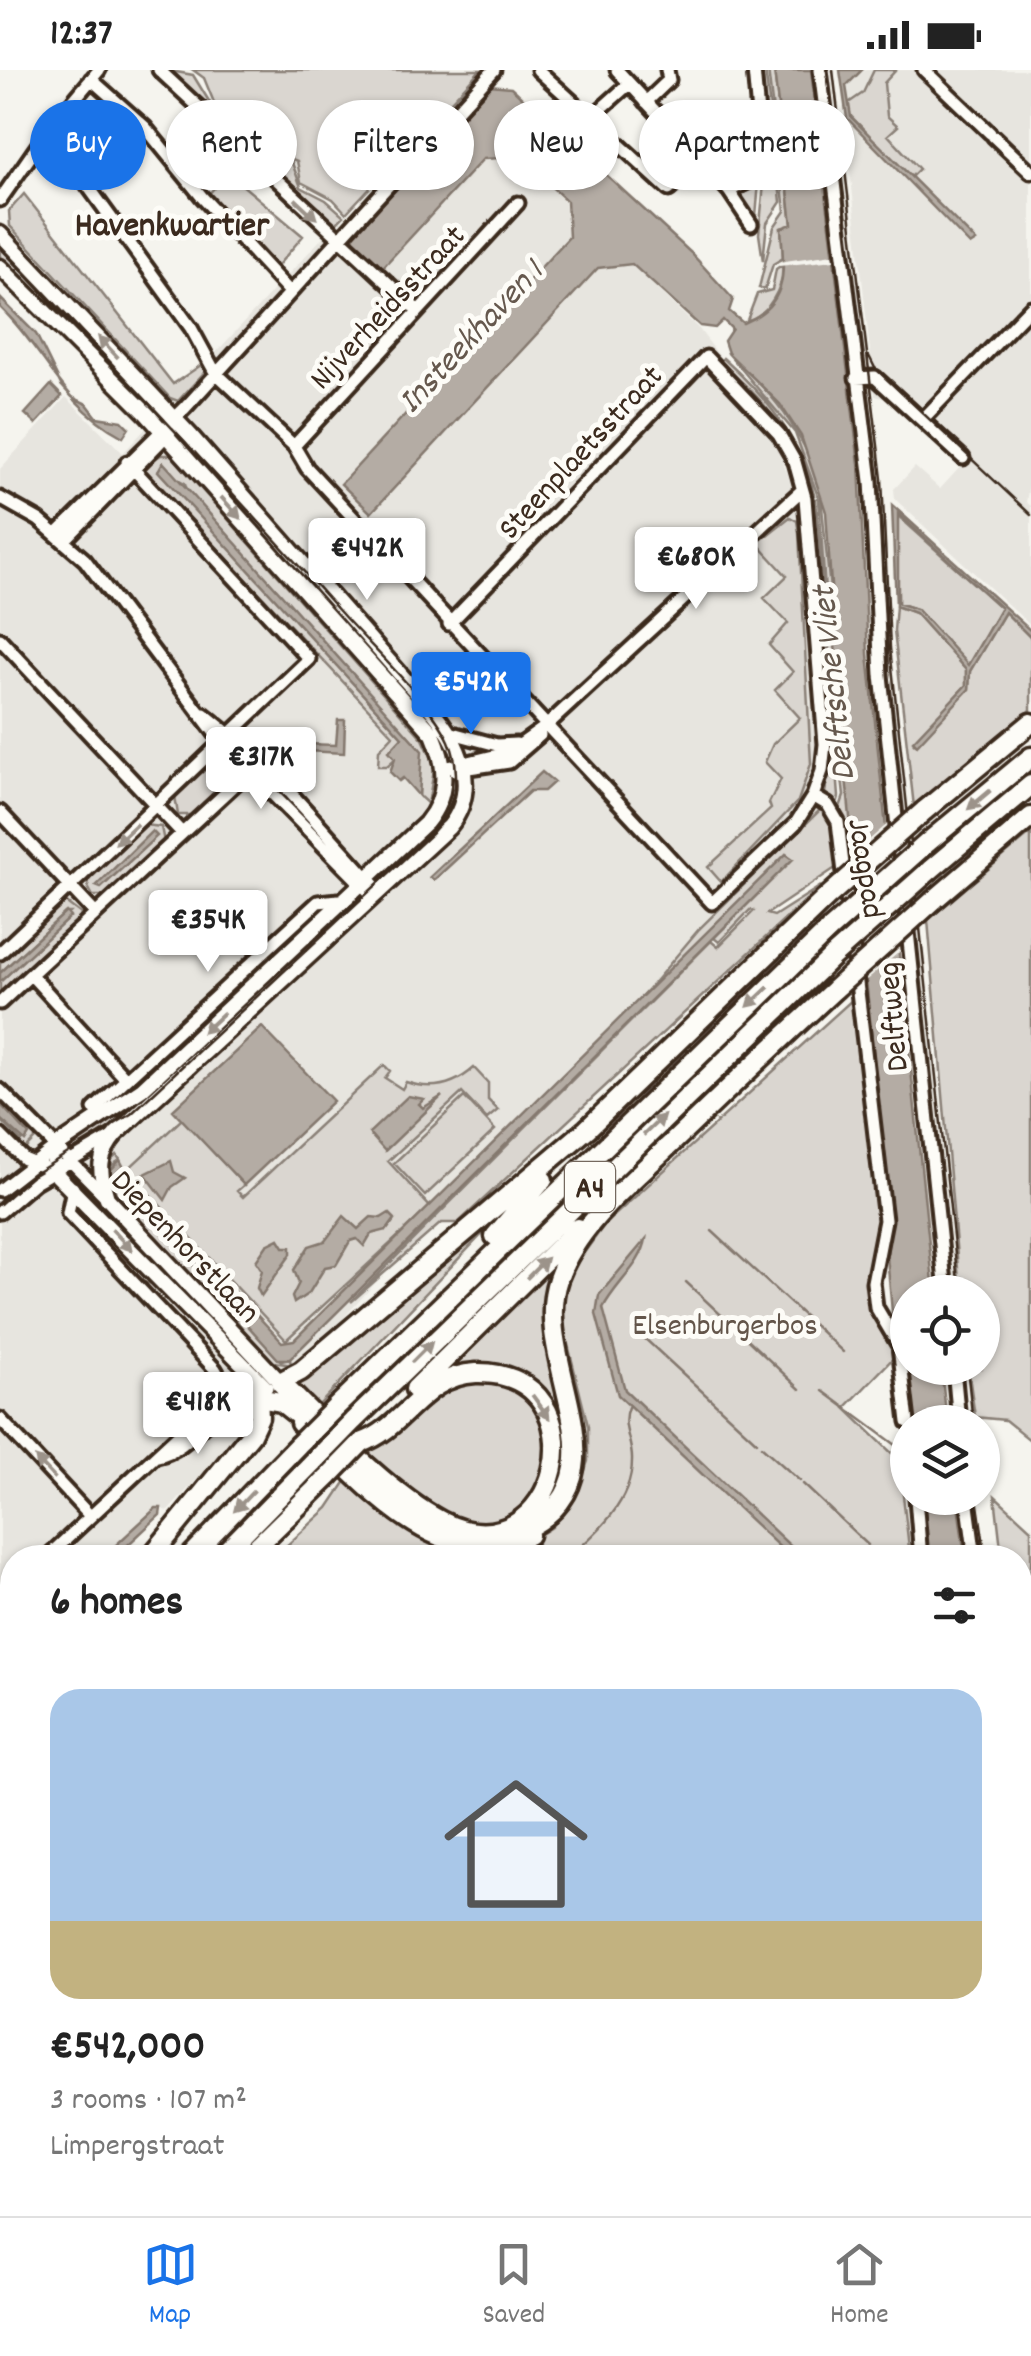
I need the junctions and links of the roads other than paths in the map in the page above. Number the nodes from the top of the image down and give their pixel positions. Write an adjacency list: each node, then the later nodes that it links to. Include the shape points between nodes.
1 (159, 70): 27 (street, one-way to 27)
2 (494, 70): 27 (street)
3 (538, 70): 12 (street)
4 (617, 70): 10 (street)
5 (667, 70): 15 (street, via 669,80)
6 (754, 70): 22 (street, via 763,169)
7 (820, 70): 34 (street, Delftweg)
8 (924, 70): 19 (street)
9 (95, 75): 11 (street); 29 (street)
10 (629, 84): 13 (street); 14 (street)
11 (74, 100)
12 (572, 100)
13 (611, 100)
14 (644, 100)
15 (648, 100)
16 (619, 143): 18 (street)
17 (30, 153): 20 (street)
18 (639, 162)
19 (1031, 172)
20 (6, 183): 23 (street)
21 (91, 190): 33 (street)
22 (729, 191): 25 (street)
23 (0, 200)
24 (518, 203): 31 (street, Nijverheidsstraat)
25 (751, 224)
26 (0, 234): 35 (main road, one-way to 26)
27 (338, 240): 29 (street); 31 (street)
28 (0, 267): 37 (main road)
29 (289, 291): 33 (street)
30 (1031, 307): 36 (street)
31 (418, 312): 38 (street, Nijverheidsstraat)
32 (706, 357): 41 (street, Jaagpad, via 779,434); 44 (street, Steenplaetsstraat)
33 (215, 372): 35 (street); 38 (street)
34 (856, 378): 36 (street, via 875,377); 86 (street, Delftweg, via 874,519 880,674)
35 (174, 419): 37 (street); 48 (main road)
36 (922, 420): 39 (street)
37 (163, 432): 40 (street); 54 (main road, one-way to 54, via 433,734)
38 (294, 446): 44 (street)
39 (964, 458)
40 (130, 465): 43 (street); 49 (street, via 310,659)
41 (802, 490): 47 (street); 57 (street, Jaagpad, via 825,744)
42 (0, 498): 43 (street)
43 (61, 537): 49 (street)
44 (449, 624): 47 (street)
45 (0, 639): 58 (street)
46 (1031, 723): 74 (highway, A4, bridge, via 826,898)
47 (545, 727): 50 (street); 53 (street, via 509,762); 57 (street, via 712,904 796,824)
48 (452, 733): 50 (street, via 497,745); 53 (main road)
49 (227, 739): 52 (street); 55 (street); 58 (street)
50 (520, 743): 53 (street)
51 (1031, 757): 88 (highway, A4, one-way to 88, bridge, via 829,930)
52 (261, 760): 55 (street); 62 (street)
53 (463, 766): 54 (street); 64 (main road, via 454,820)
54 (444, 768): 62 (main road, via 436,811)
55 (250, 770): 61 (street); 62 (street)
56 (1031, 785): 102 (highway, A4, one-way to 56, bridge, via 832,958)
57 (813, 796): 92 (street, Jaagpad, via 828,804 838,822 884,1220 872,1282 876,1307 899,1346)
58 (156, 806): 61 (street); 63 (street, one-way to 63)
59 (0, 812): 63 (street)
60 (1028, 821): 83 (highway, A4, bridge, via 835,989)
61 (181, 832): 66 (street)
62 (363, 879): 64 (street); 65 (main road)
63 (70, 886): 66 (street); 67 (street)
64 (377, 894): 75 (main road)
65 (340, 900): 70 (street, via 318,902); 72 (main road, one-way to 72)
66 (95, 913): 68 (street)
67 (0, 953)
68 (31, 975): 69 (street); 70 (street)
69 (0, 1004)
70 (126, 1079): 72 (street); 73 (street)
71 (0, 1090): 77 (street, Diepenhorstlaan)
72 (124, 1102): 77 (main road)
73 (94, 1109)
74 (587, 1129): 88 (highway, A4); 90 (highway, A4, via 300,1371)
75 (116, 1134): 79 (street); 84 (main road, via 100,1163)
76 (0, 1135): 78 (street, Diepenhorstlaan)
77 (54, 1148): 78 (street); 79 (street, Diepenhorstlaan); 80 (main road)
78 (33, 1162): 80 (street, Diepenhorstlaan); 82 (street)
79 (68, 1162): 80 (street); 84 (street, Diepenhorstlaan)
80 (54, 1171): 81 (main road, Diepenhorstlaan); 85 (street)
81 (73, 1188): 87 (street, Diepenhorstlaan, via 68,1213); 89 (main road, Diepenhorstlaan, one-way to 89)
82 (0, 1190)
83 (619, 1194): 90 (highway, A4, via 577,1243 556,1283 552,1314 576,1442 572,1476 548,1513 525,1530 499,1540 460,1539 425,1524); 94 (highway, A4, one-way to 83)
84 (106, 1198): 90 (main road, Diepenhorstlaan)
85 (0, 1212)
86 (944, 1275)
87 (137, 1287): 89 (street, Diepenhorstlaan); 91 (street, Diepenhorstlaan, via 215,1368)
88 (455, 1288): 101 (highway, A4, one-way to 101, bridge)
89 (173, 1290): 90 (main road, Diepenhorstlaan)
90 (262, 1385): 91 (street); 94 (highway, A4, one-way to 90, via 436,1385 485,1373 516,1382 540,1403 553,1427 557,1456 547,1491 525,1516 498,1529 461,1528 414,1503); 95 (street, via 225,1404 174,1451); 100 (highway, via 255,1428)
91 (221, 1396): 95 (street)
92 (906, 1405)
93 (0, 1419): 98 (street, one-way to 93)
94 (368, 1439): 103 (highway, A4, bridge)
95 (157, 1456): 98 (street)
96 (917, 1515): 104 (street)
97 (969, 1515): 105 (street)
98 (90, 1516): 99 (street)
99 (60, 1545)
100 (160, 1545)
101 (202, 1545)
102 (233, 1545)
103 (259, 1545)
104 (920, 1545)
105 (973, 1545)

